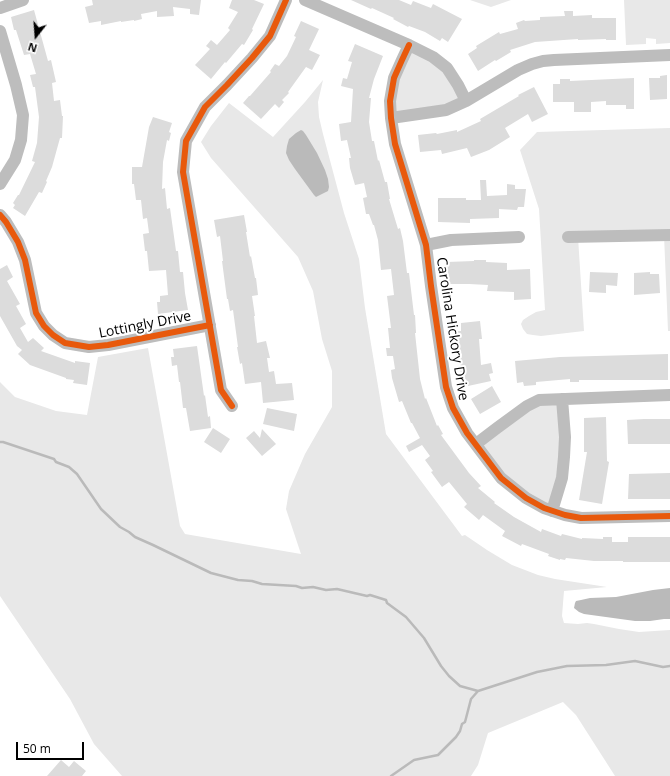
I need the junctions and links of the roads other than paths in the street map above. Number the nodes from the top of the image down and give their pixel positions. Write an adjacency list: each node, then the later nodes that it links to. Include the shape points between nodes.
1 (23, 0): 4 (street)
2 (286, 0): 16 (street, via 270,36 228,85 205,107 186,141 183,172)
3 (305, 0): 6 (street)
4 (0, 8)
5 (0, 31): 10 (street, via 23,115 15,160)
6 (409, 45): 8 (street, via 433,57 446,68); 9 (street, Carolina Hickory Drive, via 394,78 390,101)
7 (670, 55): 8 (street, via 543,61 518,70)
8 (466, 101): 9 (street, via 446,110)
9 (391, 118): 15 (street, Carolina Hickory Drive, via 395,144)
10 (0, 184)
11 (0, 215): 16 (street, Lottingly Drive, via 18,242 25,260 36,313 44,326 65,343 89,347 108,345)
12 (670, 235): 14 (street)
13 (519, 237): 15 (street, via 451,240)
14 (568, 237)
15 (426, 245): 20 (street, Carolina Hickory Drive, via 446,387 453,408)
16 (210, 325): 19 (street, via 221,390)
17 (670, 395): 18 (street)
18 (562, 399): 20 (street, via 540,400 531,404); 21 (street, via 564,457 562,478)
19 (232, 406)
20 (476, 444): 21 (street, Carolina Hickory Drive, via 501,478 526,498)
21 (552, 511): 22 (street, Carolina Hickory Drive, via 581,518)
22 (670, 516)

